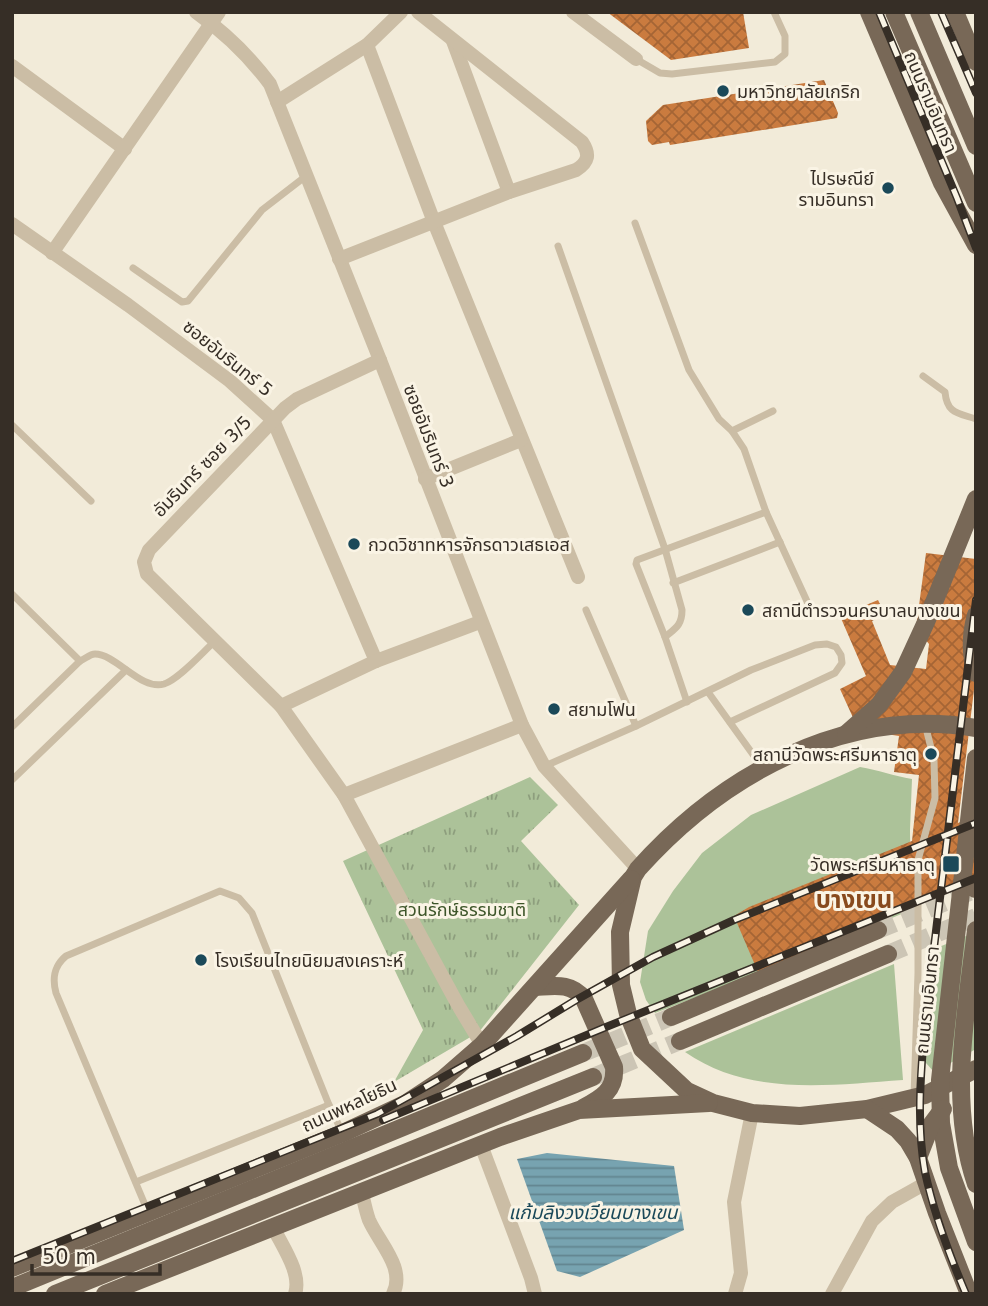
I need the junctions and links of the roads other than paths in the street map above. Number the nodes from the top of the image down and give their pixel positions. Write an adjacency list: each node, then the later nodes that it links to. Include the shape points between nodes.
1 (196, 12): 10 (street, ซอยอัมรินทร์ 3)
2 (401, 12): 12 (street)
3 (418, 12): 11 (street)
4 (573, 12): 13 (street)
5 (774, 12): 13 (lane, via 785,36 785,54 775,62 672,74 660,73)
6 (869, 12): 25 (main road, ถนนรามอินทรา, via 942,183)
7 (894, 12): 21 (main road, ถนนรามอินทรา)
8 (919, 12): 17 (main road, ถนนรามอินทรา)
9 (955, 12): 14 (main road)
10 (215, 18): 16 (street, ซอยอัมรินทร์ 3, via 270,84); 18 (street)
11 (452, 40): 20 (street); 20 (street, via 582,142 587,151 588,159 576,170)
12 (367, 45): 16 (street); 22 (street)
13 (636, 59)
14 (976, 62)
15 (12, 66): 18 (street)
16 (277, 103): 19 (street, ซอยอัมรินทร์ 3)
17 (976, 146)
18 (125, 149): 27 (street)
19 (306, 176): 28 (street, ซอยอัมรินทร์ 3); 29 (lane, via 262,210 188,301 182,302)
20 (509, 192): 22 (street)
21 (976, 203)
22 (434, 222): 28 (street); 37 (street)
23 (635, 223): 36 (lane, via 689,370 719,419)
24 (12, 224): 27 (street, ซอยอัมรินทร์ 5)
25 (976, 245)
26 (558, 246): 43 (lane)
27 (52, 253): 34 (street, ซอยอัมรินทร์ 5, via 230,381)
28 (339, 259): 30 (street, ซอยอัมรินทร์ 3)
29 (133, 268)
30 (380, 360): 34 (street, อัมรินทร์ ซอย 3/5, via 298,399); 38 (street, ซอยอัมรินทร์ 3)
31 (923, 376): 33 (lane, via 945,392 951,410)
32 (773, 411): 36 (lane)
33 (976, 419)
34 (273, 420): 52 (street, อัมรินทร์ ซอย 3/5, via 149,550 144,562 147,574); 54 (street, ซอยอัมรินทร์ 5)
35 (12, 425): 40 (lane)
36 (732, 431): 41 (lane, via 744,449)
37 (521, 440): 38 (street); 44 (street)
38 (425, 479): 50 (street, ซอยอัมรินทร์ 3)
39 (976, 499): 66 (main road, via 903,672 879,705)
40 (91, 501)
41 (766, 512): 42 (lane); 43 (lane)
42 (780, 542): 45 (lane); 48 (lane)
43 (665, 549): 45 (lane); 51 (lane, via 636,562)
44 (578, 577)
45 (673, 583): 51 (lane, via 682,619)
46 (12, 594): 53 (lane)
47 (586, 610): 63 (lane)
48 (811, 610)
49 (976, 615): 56 (main road, via 971,633)
50 (481, 622): 54 (street); 62 (street, ซอยอัมรินทร์ 3)
51 (665, 637): 58 (lane)
52 (215, 642): 55 (lane, via 163,684 152,684); 59 (street)
53 (80, 661): 55 (lane, via 96,654); 64 (lane)
54 (376, 661): 59 (street)
55 (126, 670): 70 (lane)
56 (976, 673)
57 (708, 692): 58 (lane); 60 (lane); 60 (lane, via 815,645 836,647 842,663 835,673)
58 (687, 702): 63 (lane)
59 (281, 706): 71 (street)
60 (730, 722): 69 (lane)
61 (925, 724): 65 (main road); 66 (main road); 83 (lane, via 934,760 935,798 918,860)
62 (522, 725): 68 (street, ซอยอัมรินทร์ 3); 71 (street)
63 (636, 726): 68 (lane)
64 (12, 727)
65 (976, 728)
66 (846, 734): 69 (main road, ถนนพหลโยธิน)
67 (976, 758): 99 (main road, ถนนรามอินทรา, via 940,1080 949,1168)
68 (544, 766): 72 (street, ซอยอัมรินทร์ 3)
69 (762, 767): 72 (main road, ถนนพหลโยธิน, via 692,816)
70 (12, 780)
71 (344, 795): 79 (street)
72 (635, 873): 76 (main road, ถนนพหลโยธิน); 84 (main road, via 620,932 621,985 628,1014 642,1049 687,1091)
73 (878, 930): 77 (main road)
74 (976, 930): 95 (main road, via 960,1081 966,1144)
75 (888, 954): 78 (main road)
76 (535, 988): 79 (main road, ถนนพหลโยธิน); 87 (main road, via 566,986 578,991 614,1067 611,1088)
77 (671, 1017)
78 (680, 1041)
79 (482, 1045): 90 (main road, ถนนพหลโยธิน, via 405,1104)
80 (583, 1053): 101 (main road)
81 (976, 1069): 83 (main road)
82 (593, 1077): 102 (main road)
83 (915, 1098): 86 (main road)
84 (713, 1103): 87 (main road); 88 (main road)
85 (329, 1105): 90 (lane); 93 (lane); 93 (lane, via 251,913 239,898 220,891 66,956 54,975 56,993)
86 (867, 1109): 88 (main road, via 800,1116); 92 (main road, via 897,1129)
87 (579, 1110): 91 (main road)
88 (752, 1113): 107 (street, via 734,1202 741,1273)
89 (976, 1130): 92 (main road, via 967,1114 956,1107 943,1109)
90 (343, 1133): 97 (main road, ถนนพหลโยธิน)
91 (481, 1145): 96 (main road); 106 (street)
92 (918, 1158): 94 (main road)
93 (136, 1182): 97 (lane)
94 (926, 1183): 108 (street, via 892,1202 872,1221); 109 (main road)
95 (976, 1184)
96 (362, 1193): 98 (main road); 105 (street, via 369,1220 396,1273)
97 (149, 1212): 100 (main road, ถนนพหลโยธิน)
98 (273, 1227): 103 (main road); 104 (street, via 298,1283)
99 (976, 1242)
100 (12, 1268)
101 (12, 1288)
102 (55, 1294)
103 (105, 1294)
104 (295, 1294)
105 (393, 1294)
106 (535, 1294)
107 (735, 1294)
108 (832, 1294)
109 (970, 1294)

